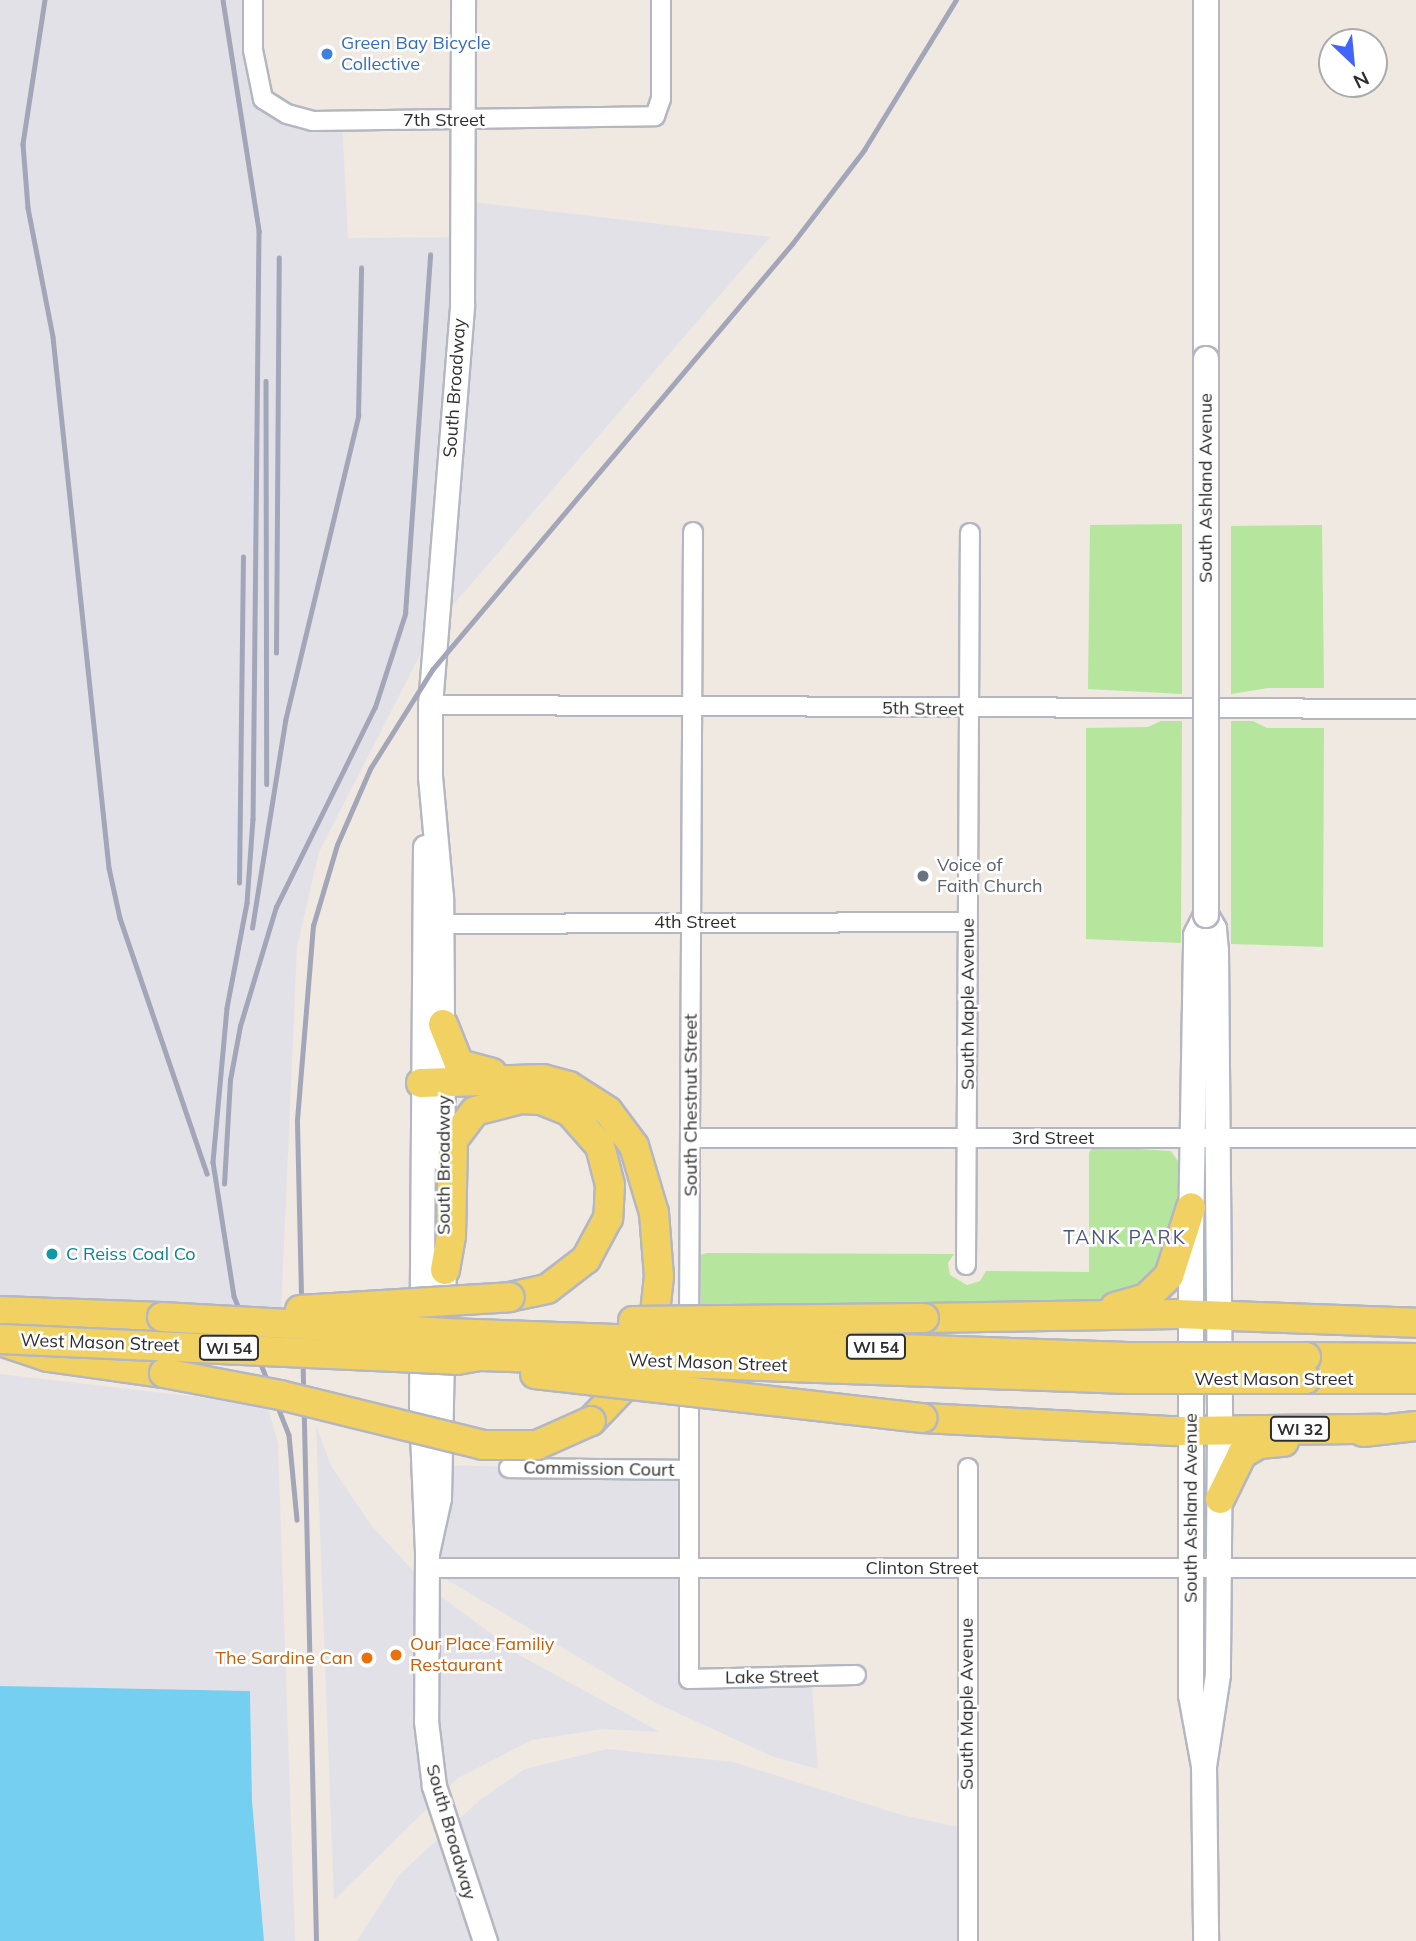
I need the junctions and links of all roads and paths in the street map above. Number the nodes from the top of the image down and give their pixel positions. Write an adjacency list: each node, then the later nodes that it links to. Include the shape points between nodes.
1 (253, 0): 7 (street, 7th Street, via 255,64 264,99 287,114 313,121)
2 (463, 0): 7 (street, South Broadway)
3 (661, 0): 7 (street, 7th Street, via 661,99 655,116)
4 (1206, 0): 6 (main road, South Ashland Avenue)
5 (1214, 0): 6 (main road, South Ashland Avenue)
6 (1209, 61): 14 (main road, South Ashland Avenue, bridge)
7 (463, 120): 10 (street, South Broadway, via 462,304)
8 (693, 532): 11 (street, South Chestnut Street)
9 (970, 533): 13 (street, South Maple Avenue)
10 (430, 705): 11 (street, 5th Street); 17 (street, South Broadway)
11 (695, 706): 13 (street, 5th Street); 15 (street, South Chestnut Street)
12 (1416, 709): 13 (street, 5th Street)
13 (971, 710): 16 (street, South Maple Avenue)
14 (1206, 915): 23 (main road, South Ashland Avenue, via 1196,935); 24 (main road, South Ashland Avenue, via 1216,937)
15 (693, 922): 16 (street, 4th Street); 17 (street, 4th Street); 21 (street, South Chestnut Street)
16 (968, 922): 22 (street, South Maple Avenue)
17 (433, 924): 18 (street, South Broadway); 20 (street, South Broadway)
18 (443, 1024): 19 (main road, via 454,1058 465,1069); 20 (street, South Broadway)
19 (537, 1089): 20 (main road); 28 (main road, via 481,1108 457,1132 451,1152 451,1236); 32 (main road, bridge, via 595,1138 608,1174 608,1218 578,1268 547,1289 522,1297); 35 (main road, bridge, via 585,1093 616,1120 641,1161 654,1213 659,1276 651,1339 625,1390 591,1422 537,1445 483,1445 280,1395 48,1357)
20 (432, 1090): 28 (street, South Broadway); 48 (street, South Broadway, via 421,1409)
21 (690, 1138): 22 (street, 3rd Street); 46 (street, South Chestnut Street)
22 (967, 1138): 23 (street, 3rd Street); 27 (street, South Maple Avenue)
23 (1192, 1138): 24 (street, 3rd Street); 26 (main road, South Ashland Avenue)
24 (1218, 1138): 25 (street, 3rd Street); 31 (main road, South Ashland Avenue)
25 (1416, 1138)
26 (1191, 1207): 30 (main road, via 1175,1264 1156,1292 1134,1303); 31 (main road, South Ashland Avenue)
27 (966, 1265)
28 (445, 1270): 48 (street, South Broadway, via 439,1498)
29 (0, 1311): 32 (main road, West Mason Street / WI 54)
30 (1081, 1314): 31 (main road); 34 (main road, bridge, via 526,1323)
31 (1206, 1315): 33 (main road); 42 (main road, South Ashland Avenue); 43 (main road, South Ashland Avenue)
32 (162, 1317): 34 (main road, West Mason Street / WI 54, bridge)
33 (1416, 1323)
34 (446, 1333): 38 (main road, West Mason Street / WI 54, bridge, via 1128,1357)
35 (0, 1340): 37 (main road, West Mason Street / WI 54, bridge)
36 (1416, 1357): 38 (main road, West Mason Street / WI 54)
37 (457, 1360): 38 (main road, West Mason Street / WI 54, bridge, via 480,1356 1129,1379); 42 (main road, bridge, via 482,1368 923,1418)
38 (1306, 1368): 39 (main road, West Mason Street / WI 54)
39 (1416, 1379)
40 (1416, 1426): 41 (main road, WI 32)
41 (1380, 1429): 43 (main road, WI 32); 47 (main road, via 1259,1444 1241,1456)
42 (1191, 1432): 43 (main road); 51 (main road, South Ashland Avenue)
43 (1220, 1432): 47 (main road, South Ashland Avenue)
44 (509, 1468): 46 (street, Commission Court)
45 (968, 1468): 50 (street, South Maple Avenue)
46 (688, 1470): 49 (street, South Chestnut Street)
47 (1220, 1499): 53 (main road, South Ashland Avenue)
48 (427, 1560): 49 (street, Clinton Street); 57 (street, South Broadway, via 429,1756 434,1786)
49 (688, 1568): 50 (street, Clinton Street); 55 (street, South Chestnut Street)
50 (968, 1568): 51 (street, Clinton Street); 58 (street, South Maple Avenue)
51 (1191, 1568): 53 (street, Clinton Street); 56 (main road, South Ashland Avenue, via 1191,1703)
52 (1416, 1568): 53 (street, Clinton Street)
53 (1220, 1569): 56 (main road, South Ashland Avenue, via 1217,1702)
54 (856, 1675): 55 (street, Lake Street)
55 (689, 1679)
56 (1204, 1766): 59 (main road, South Ashland Avenue)
57 (485, 1941)
58 (968, 1941)
59 (1206, 1941)

